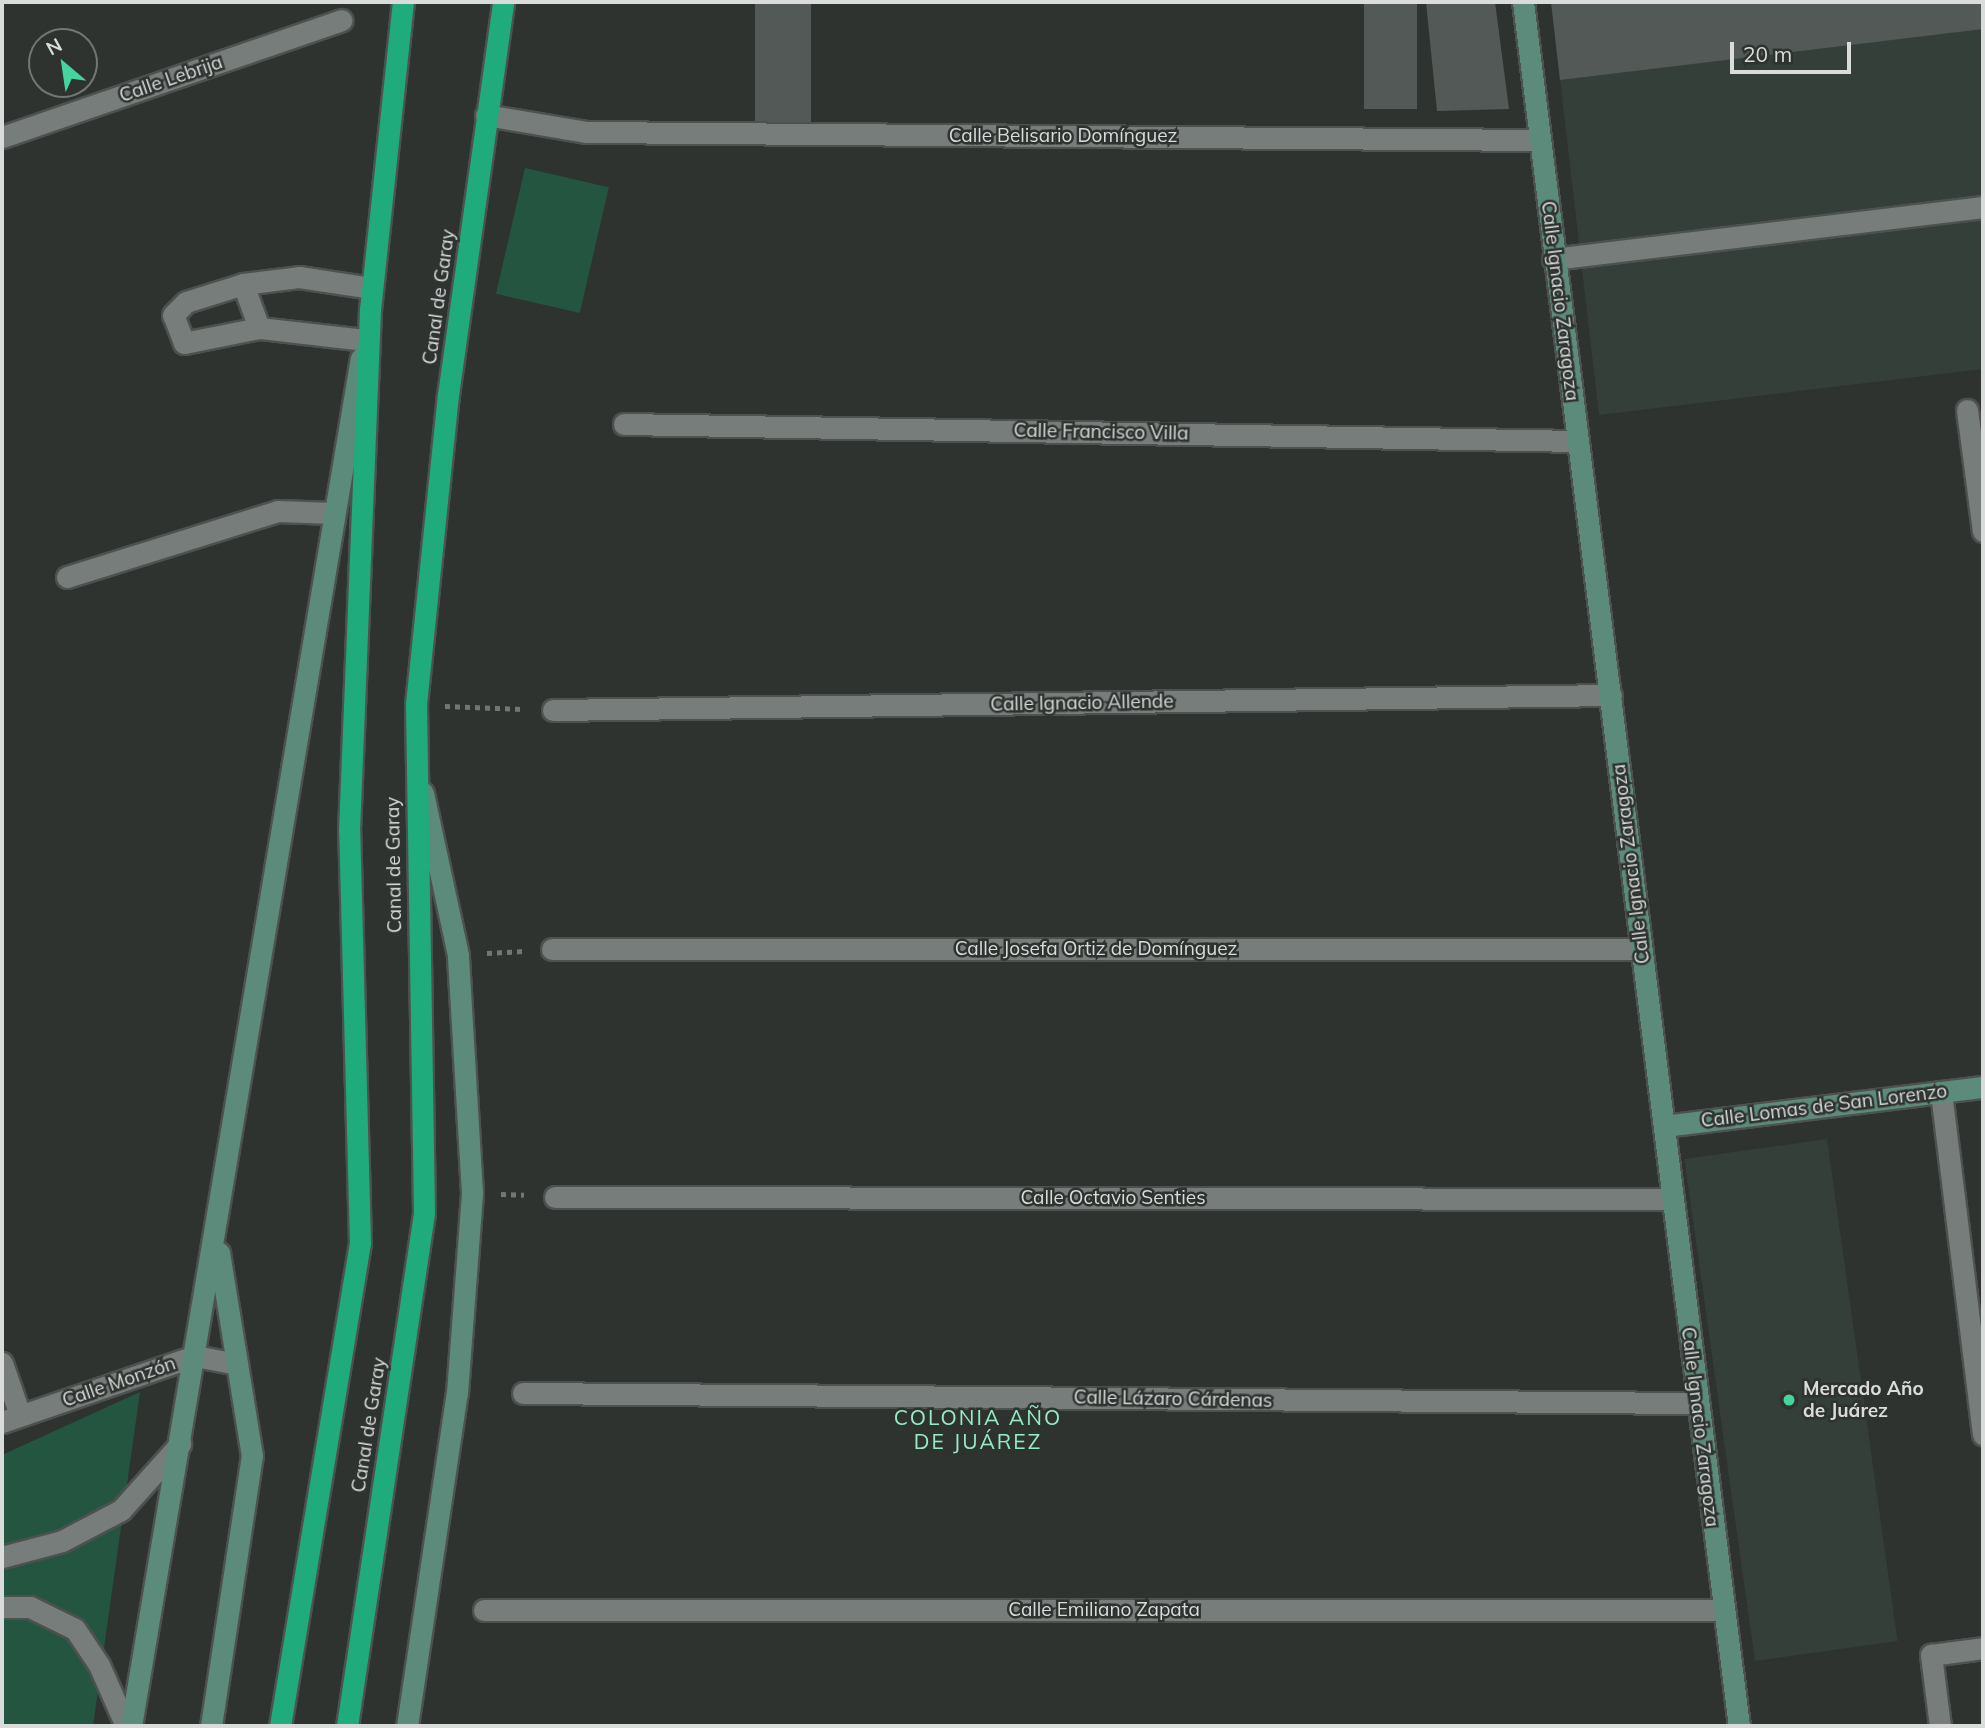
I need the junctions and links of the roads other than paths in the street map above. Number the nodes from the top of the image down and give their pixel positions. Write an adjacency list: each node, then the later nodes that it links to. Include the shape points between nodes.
1 (403, 2): 11 (highway, Canal de Garay)
2 (503, 2): 5 (highway, Canal de Garay)
3 (1523, 2): 7 (main road, Calle Ignacio Zaragoza)
4 (341, 20): 6 (street, Calle Lebrija)
5 (486, 115): 7 (street, Calle Belisario Domínguez, via 586,132); 23 (highway, Canal de Garay, via 448,395 416,704)
6 (2, 137)
7 (1541, 140): 9 (main road, Calle Ignacio Zaragoza)
8 (1983, 207): 9 (street)
9 (1553, 259): 17 (main road, Calle Ignacio Zaragoza)
10 (243, 284): 11 (street, via 299,278); 13 (street); 13 (street, via 177,307 173,315 178,336 194,343)
11 (372, 288): 12 (highway, Canal de Garay)
12 (370, 310): 14 (main road, Canal de Garay); 47 (highway, Canal de Garay, via 349,831 360,1243)
13 (259, 328): 14 (street)
14 (365, 340): 18 (main road, Canal de Garay)
15 (1967, 410): 19 (street)
16 (624, 424): 17 (street, Calle Francisco Villa)
17 (1578, 441): 21 (main road, Calle Ignacio Zaragoza)
18 (333, 513): 20 (street, via 278,511); 31 (main road, Canal de Garay)
19 (1983, 531)
20 (67, 577)
21 (1611, 695): 22 (street, Calle Ignacio Allende); 25 (main road, Calle Ignacio Zaragoza)
22 (553, 710)
23 (415, 761): 48 (highway, Canal de Garay, via 424,1213); 49 (main road, via 458,955 472,1193 457,1393)
24 (552, 949): 25 (street, Calle Josefa Ortiz de Domínguez)
25 (1640, 949): 28 (main road, Calle Ignacio Zaragoza)
26 (1983, 1087): 27 (main road, Calle Lomas de San Lorenzo)
27 (1941, 1092): 28 (main road, Calle Lomas de San Lorenzo); 38 (street)
28 (1664, 1126): 30 (main road, Calle Ignacio Zaragoza)
29 (555, 1197): 30 (street, Calle Octavio Senties)
30 (1672, 1199): 36 (main road, Calle Ignacio Zaragoza)
31 (216, 1237): 32 (main road, Canal de Garay); 34 (main road)
32 (195, 1356): 34 (street, Calle Monzón); 37 (street, Calle Monzón); 39 (main road, Canal de Garay)
33 (2, 1363): 37 (street)
34 (237, 1364): 46 (main road, via 252,1456)
35 (523, 1392): 36 (street, Calle Lázaro Cárdenas)
36 (1697, 1403): 43 (main road, Calle Ignacio Zaragoza)
37 (11, 1419)
38 (1983, 1434)
39 (180, 1444): 40 (street, via 121,1510 62,1541); 45 (main road, Canal de Garay)
40 (2, 1557)
41 (2, 1607): 45 (street, via 30,1607 75,1629)
42 (484, 1609): 43 (street, Calle Emiliano Zapata)
43 (1724, 1610): 50 (main road, Calle Ignacio Zaragoza)
44 (1983, 1648): 51 (street, via 1931,1655)
45 (129, 1726)
46 (211, 1726)
47 (279, 1726)
48 (346, 1726)
49 (407, 1726)
50 (1739, 1726)
51 (1940, 1726)

